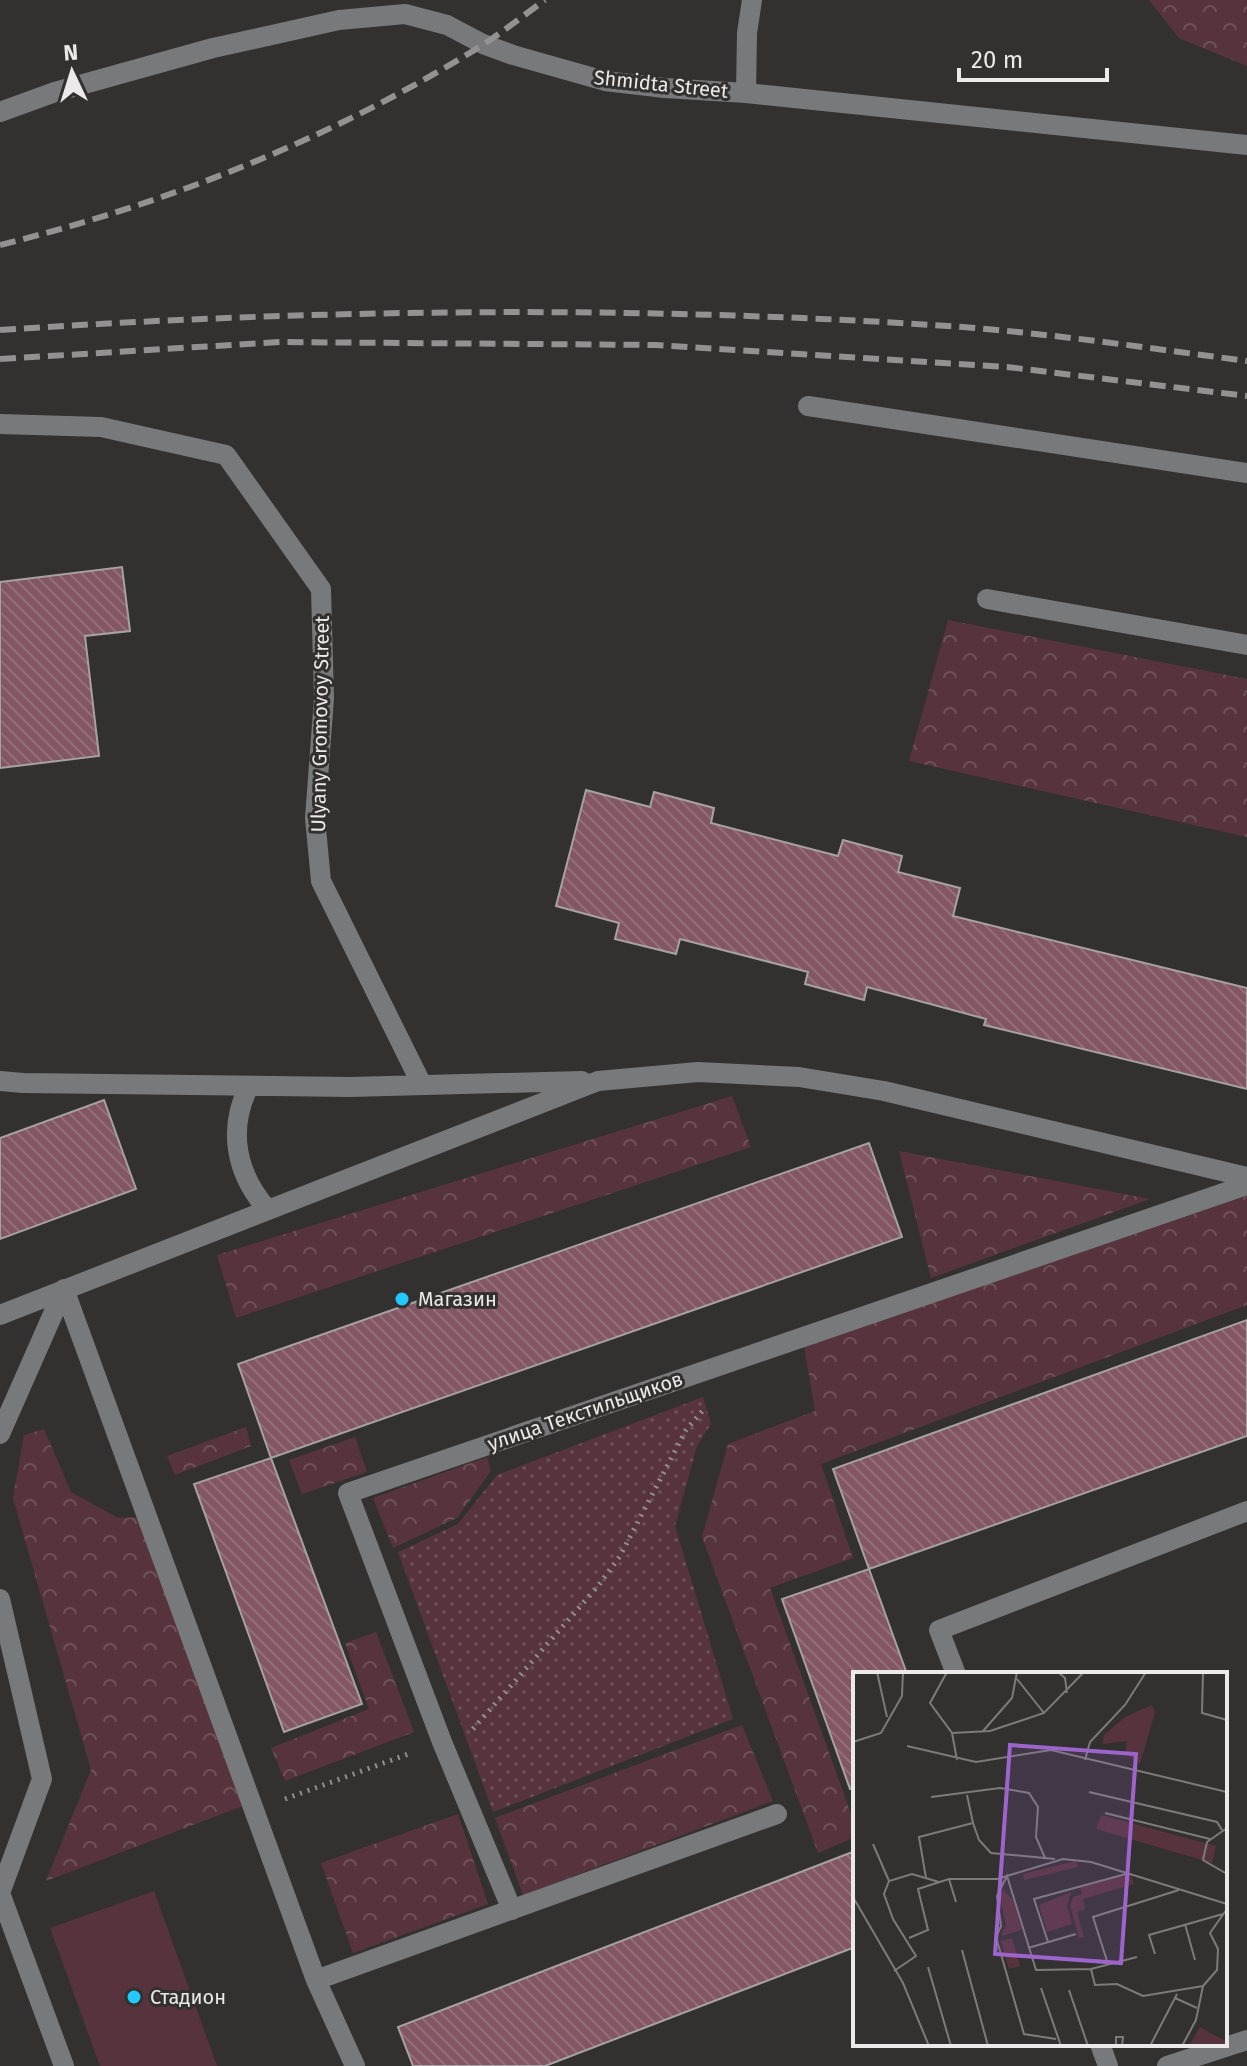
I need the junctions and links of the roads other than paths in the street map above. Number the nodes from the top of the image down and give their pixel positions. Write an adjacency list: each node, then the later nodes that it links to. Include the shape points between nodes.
1 (752, 0): 2 (street)
2 (746, 93): 3 (street, Shmidta Street, via 605,81 513,55 447,25 405,14 339,20 227,45); 4 (street, Shmidta Street)
3 (0, 112)
4 (1247, 145)
5 (808, 406): 7 (street)
6 (0, 424): 12 (street, Ulyany Gromovoy Street, via 101,427 226,455 321,589 324,698 315,818 321,881)
7 (1247, 473)
8 (987, 599): 9 (street)
9 (1247, 645)
10 (0, 1081): 13 (street)
11 (598, 1081): 12 (street); 14 (street, via 698,1072 799,1077 884,1091); 16 (street)
12 (422, 1085): 13 (street)
13 (249, 1086): 16 (street, via 237,1118 236,1150 250,1187)
14 (1247, 1177)
15 (1247, 1185): 25 (street, улица Текстильщиков, via 348,1493)
16 (268, 1210): 17 (street)
17 (64, 1289): 18 (street); 19 (street); 26 (street)
18 (0, 1315)
19 (0, 1434)
20 (1247, 1511): 22 (street, via 939,1630)
21 (0, 1599): 24 (street, via 42,1779)
22 (955, 1672)
23 (777, 1814): 25 (street)
24 (0, 1893): 29 (street)
25 (512, 1910): 26 (street)
26 (316, 1980): 30 (street)
27 (1247, 2040): 32 (street)
28 (1101, 2046): 31 (street)
29 (64, 2066)
30 (355, 2066)
31 (1108, 2066)
32 (1167, 2066)

